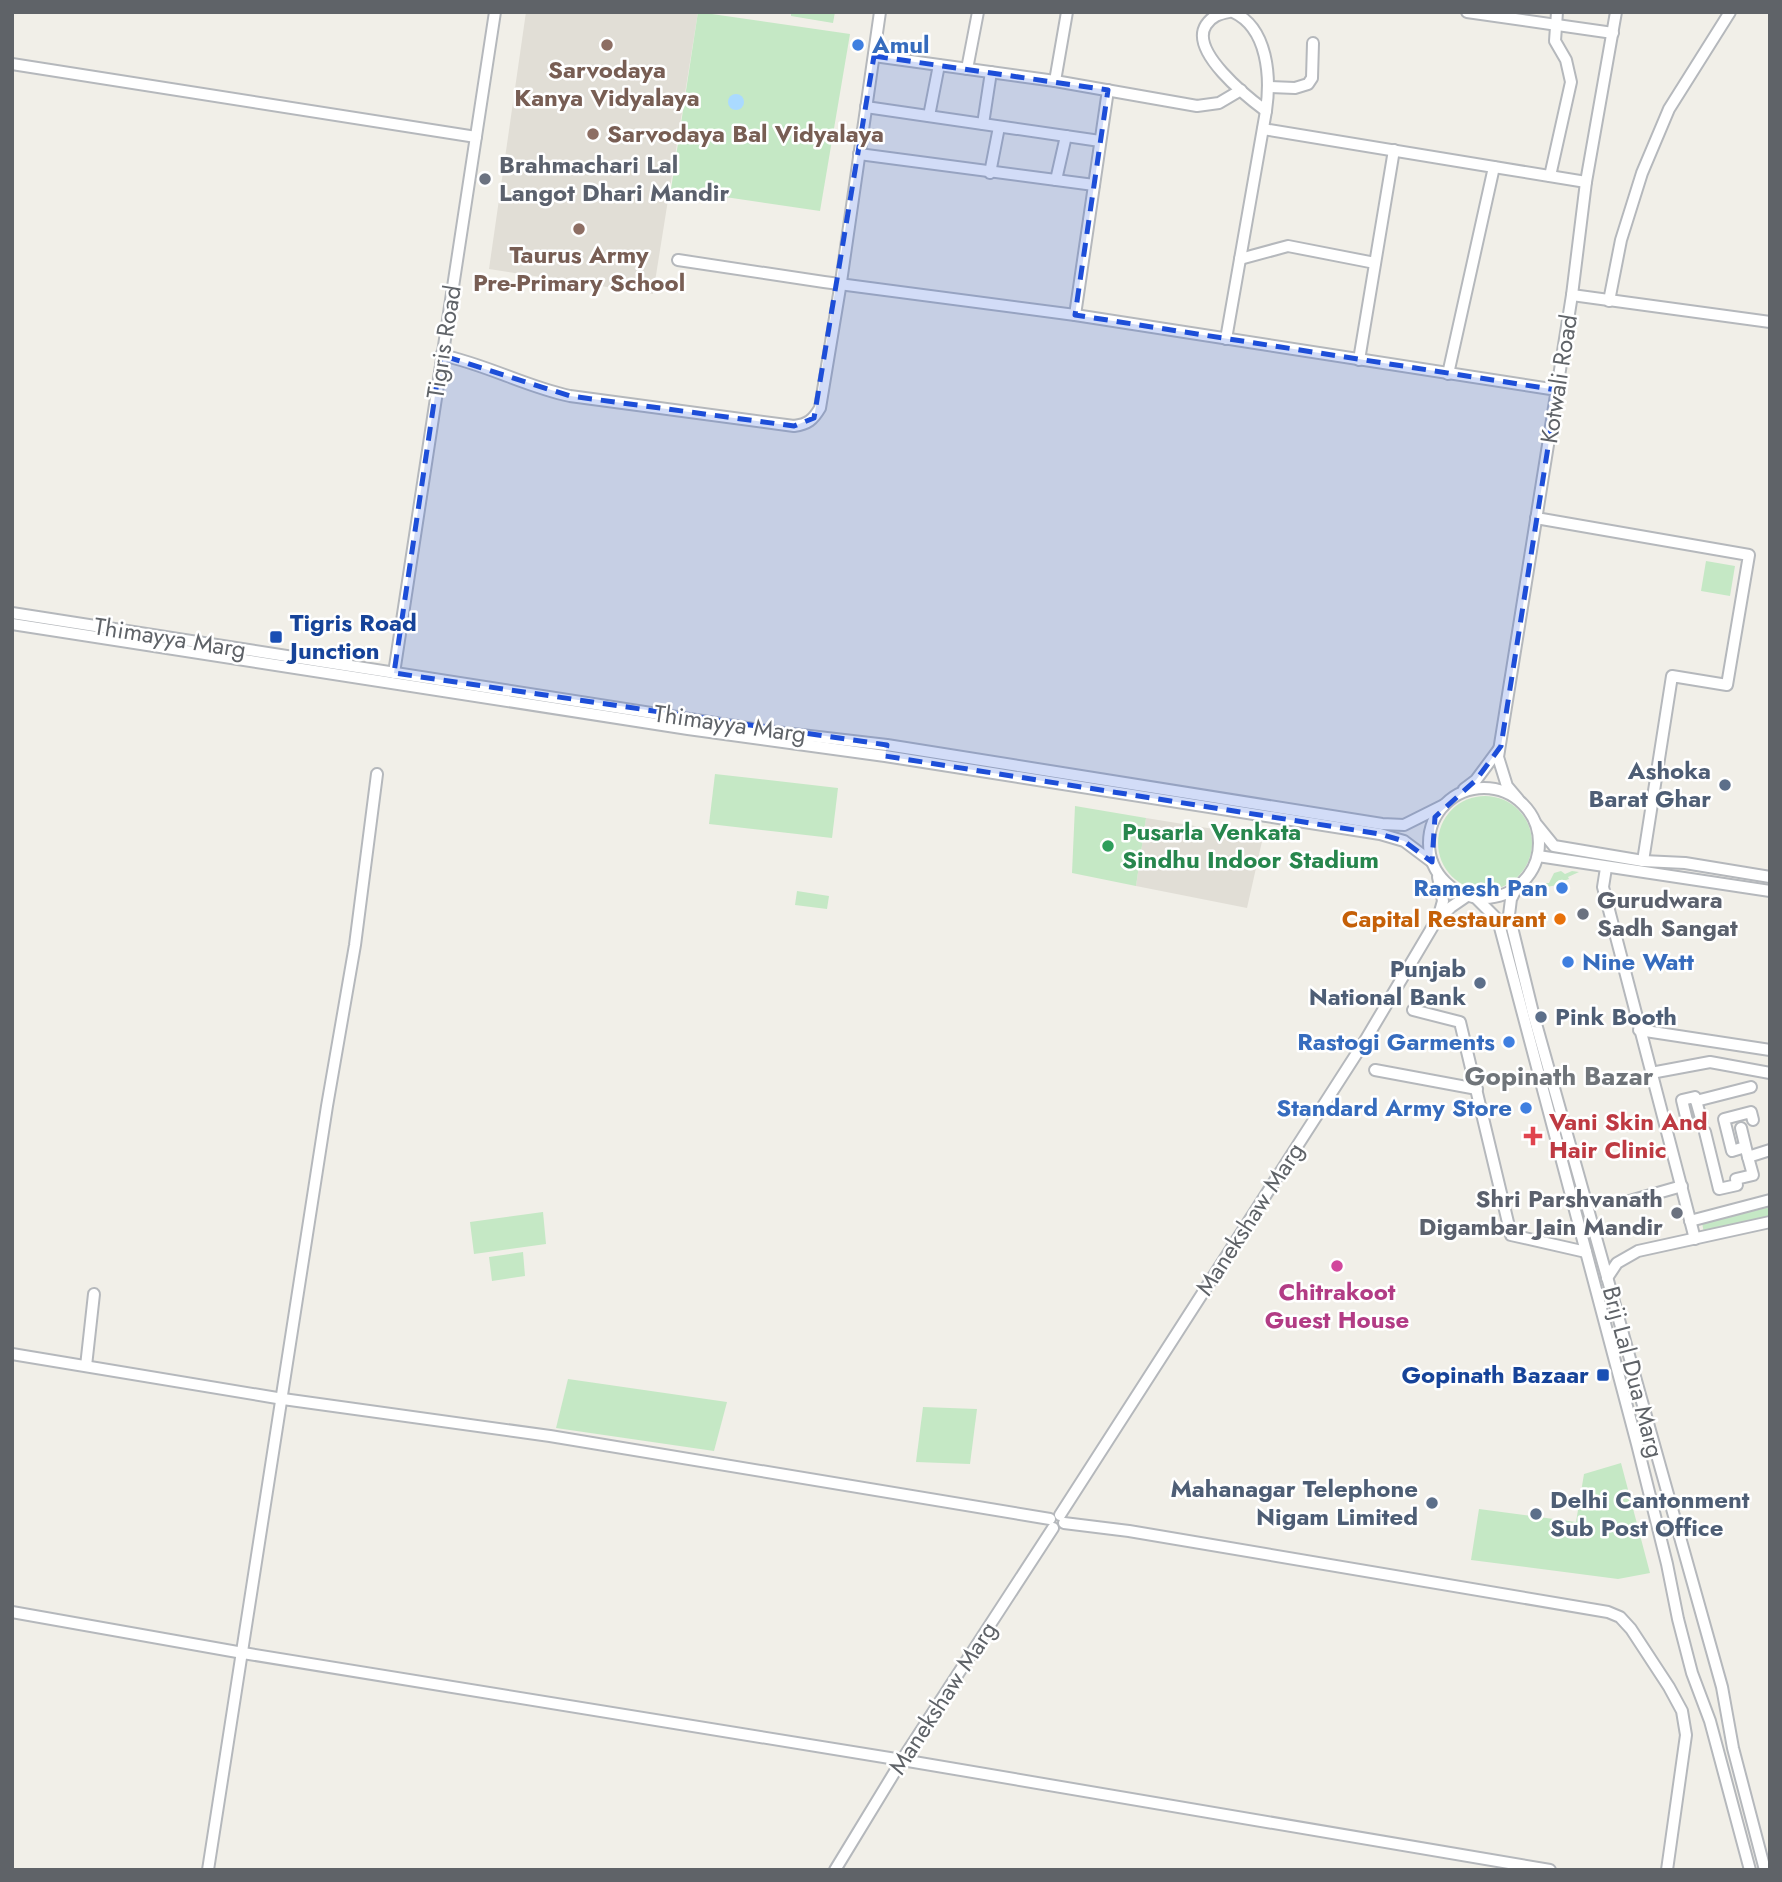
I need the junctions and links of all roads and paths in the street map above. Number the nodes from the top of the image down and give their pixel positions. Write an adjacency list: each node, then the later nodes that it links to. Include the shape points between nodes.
1 (495, 12): 30 (street, Tigris Road)
2 (880, 12): 14 (street)
3 (978, 12): 17 (street)
4 (1068, 12): 19 (street)
5 (1231, 12): 10 (street); 20 (street, via 1243,17 1261,41)
6 (1467, 12): 11 (street)
7 (1557, 12): 11 (street)
8 (1616, 12): 12 (street, Kotwali Road)
9 (1730, 12): 45 (street, via 1669,109 1647,160)
10 (1217, 13): 22 (street, via 1202,39 1212,60)
11 (1554, 26): 12 (street); 36 (street, via 1571,82)
12 (1613, 33): 38 (street, Kotwali Road)
13 (1313, 43): 20 (street, via 1308,85)
14 (874, 56): 16 (street); 23 (street)
15 (12, 64): 30 (street)
16 (939, 65): 17 (street); 25 (street)
17 (967, 69): 18 (street)
18 (991, 72): 19 (street); 26 (street)
19 (1055, 81): 21 (street)
20 (1268, 87): 24 (street)
21 (1108, 90): 22 (street, via 1197,106 1219,103); 31 (street)
22 (1241, 90): 24 (street)
23 (866, 107): 25 (street); 33 (street)
24 (1266, 111): 28 (street)
25 (929, 116): 26 (street)
26 (983, 124): 27 (street)
27 (999, 127): 29 (street); 35 (street)
28 (1263, 129): 32 (street); 40 (street)
29 (1066, 136): 31 (street); 37 (street)
30 (476, 137): 49 (street, Tigris Road)
31 (1100, 141): 39 (street)
32 (1394, 150): 34 (street); 42 (street)
33 (859, 153): 35 (street); 43 (street)
34 (1494, 167): 36 (street); 51 (street)
35 (990, 173): 37 (street)
36 (1550, 176): 38 (street)
37 (1056, 180): 39 (street)
38 (1586, 183): 44 (street, Kotwali Road)
39 (1094, 185): 46 (street)
40 (1240, 259): 42 (street, via 1288,246); 48 (street)
41 (678, 260): 43 (street)
42 (1375, 263): 50 (street)
43 (841, 282): 46 (street); 49 (street, via 820,408 805,425 570,396)
44 (1572, 295): 45 (street); 52 (street, Kotwali Road)
45 (1609, 301): 47 (street)
46 (1074, 315): 48 (street)
47 (1770, 322)
48 (1226, 339): 50 (street)
49 (441, 355): 56 (street, Tigris Road)
50 (1359, 360): 51 (street)
51 (1448, 374): 52 (street)
52 (1557, 390): 53 (street, Kotwali Road)
53 (1536, 518): 57 (street, Kotwali Road); 65 (street, via 1749,555 1727,685 1672,676)
54 (12, 613): 56 (street, Thimayya Marg)
55 (12, 624): 58 (street, Thimayya Marg, via 688,729)
56 (394, 673): 58 (street, Thimayya Marg)
57 (1501, 746): 60 (street, via 1476,780); 61 (street, via 1502,774)
58 (886, 751): 62 (street, Thimayya Marg, via 1382,824 1404,825); 66 (street, Thimayya Marg, via 1380,834 1404,841)
59 (377, 774): 99 (street, via 355,945)
60 (1453, 797): 61 (street, via 1486,788); 62 (street)
61 (1518, 799): 63 (street)
62 (1444, 805): 66 (street, via 1430,832)
63 (1536, 823): 64 (street); 65 (street, via 1553,845)
64 (1538, 856): 67 (street); 69 (street)
65 (1643, 861): 68 (street)
66 (1435, 867): 71 (street, via 1455,890); 73 (street, Manekshaw Marg, via 1443,901)
67 (1606, 868): 70 (street); 75 (street, via 1603,887)
68 (1770, 877)
69 (1517, 887): 71 (street, via 1491,898); 72 (street)
70 (1770, 891)
71 (1472, 897): 72 (street); 73 (street, Manekshaw Marg, via 1451,906)
72 (1504, 917): 94 (street, Brij Lal Dua Marg); 95 (street, Brij Lal Dua Marg)
73 (1436, 921): 100 (street, Manekshaw Marg, via 1366,1039)
74 (1413, 1010): 81 (street, via 1460,1022)
75 (1639, 1030): 76 (street); 78 (street)
76 (1770, 1050)
77 (1375, 1070): 81 (street)
78 (1651, 1073): 79 (street, via 1710,1062); 88 (street)
79 (1770, 1073)
80 (1751, 1087): 82 (street)
81 (1477, 1089): 94 (street, via 1511,1236)
82 (1695, 1095): 84 (street, via 1680,1095); 86 (street, via 1719,1189 1753,1175)
83 (1753, 1120): 86 (street, via 1751,1112 1724,1119 1732,1151)
84 (1688, 1125)
85 (1741, 1128): 86 (street)
86 (1747, 1152): 87 (street)
87 (1769, 1153)
88 (1682, 1186): 90 (street); 91 (street)
89 (1770, 1200): 91 (street)
90 (1626, 1202)
91 (1690, 1222): 93 (street)
92 (1770, 1222): 93 (street)
93 (1695, 1239): 95 (street, via 1638,1251 1617,1263)
94 (1586, 1252): 108 (street, Brij Lal Dua Marg, via 1692,1673 1710,1721)
95 (1607, 1279): 109 (street, Brij Lal Dua Marg, via 1719,1674)
96 (94, 1294): 98 (street)
97 (12, 1354): 98 (street)
98 (86, 1366): 99 (street)
99 (283, 1399): 100 (street, via 550,1436); 102 (street)
100 (1057, 1521): 103 (street, Manekshaw Marg); 107 (street, via 1620,1617 1682,1711 1686,1735)
101 (12, 1612): 102 (street)
102 (243, 1653): 103 (street); 104 (street)
103 (902, 1760): 105 (street, Manekshaw Marg); 106 (street)
104 (208, 1870)
105 (835, 1870)
106 (1549, 1870)
107 (1667, 1870)
108 (1750, 1870)
109 (1765, 1870)

